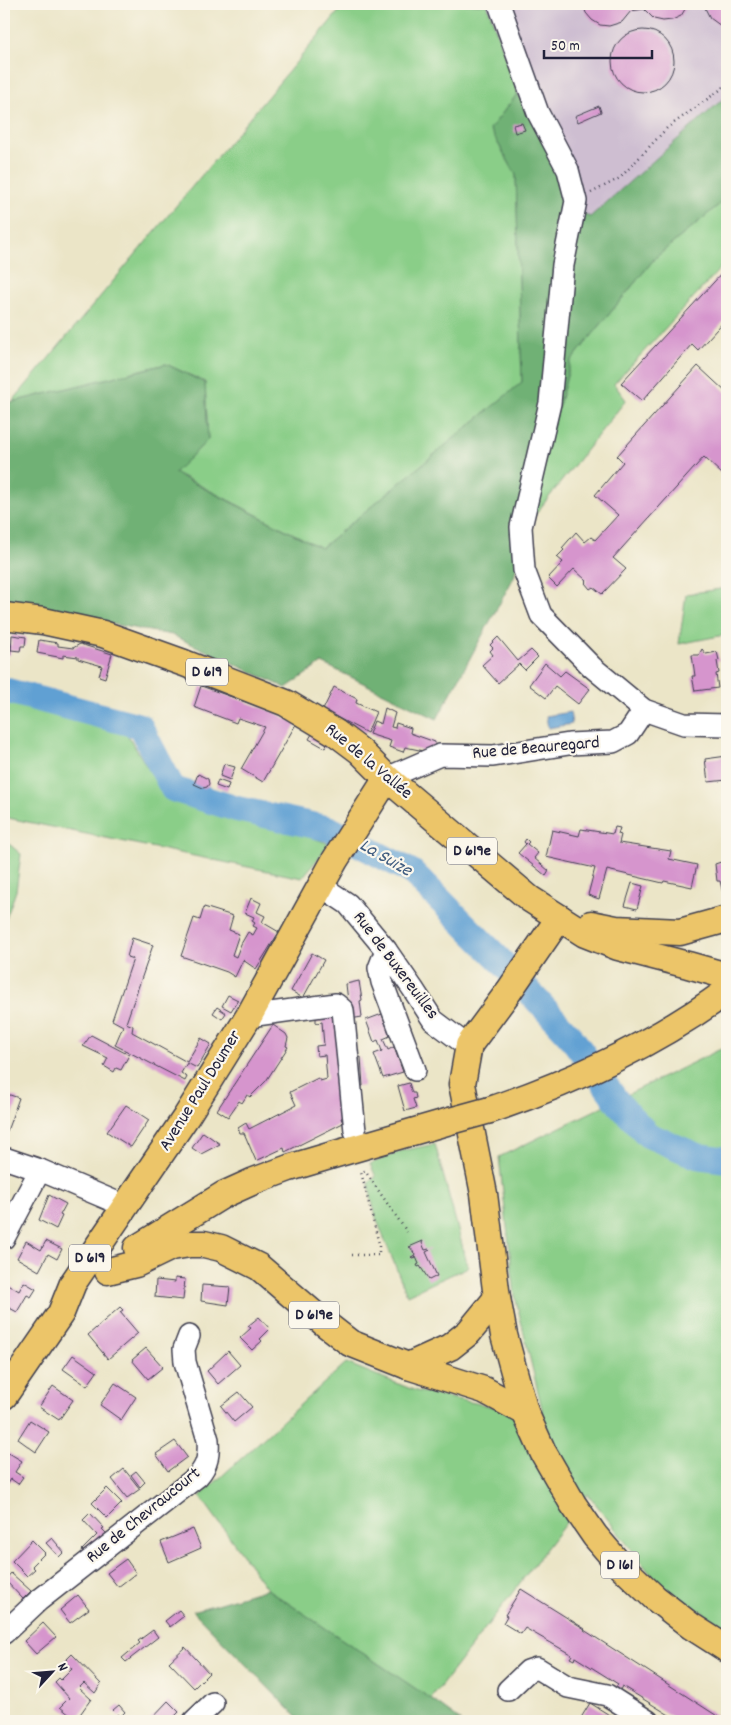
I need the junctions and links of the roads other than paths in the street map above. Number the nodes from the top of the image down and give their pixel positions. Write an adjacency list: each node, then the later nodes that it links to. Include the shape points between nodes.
1 (499, 4): 3 (street, via 538,113 568,170 576,201 563,264 550,404 521,527 524,570 541,615 592,667)
2 (4, 616): 5 (main road, Rue de la Vallée / D 619, via 102,634 286,703 336,733)
3 (644, 710): 4 (street, via 684,724); 5 (street, Rue de Beauregard, via 628,734 614,742 569,744 493,756 440,755)
4 (727, 725)
5 (387, 778): 6 (main road, Avenue Paul Doumer / D 619); 7 (main road, Rue de la Vallée / D 619e, via 530,899)
6 (322, 886): 9 (street, Rue de Buxereuilles, via 348,904); 12 (main road, Avenue Paul Doumer / D 619)
7 (560, 918): 8 (main road, via 616,930 680,932); 10 (main road, Rue de la Vallée, via 585,934 618,947); 13 (main road)
8 (727, 919)
9 (386, 950): 13 (street, Rue de Buxereuilles, via 433,1020); 14 (street, via 379,968 382,982)
10 (727, 976)
11 (719, 997): 20 (main road, bridge, via 634,1050 540,1092 254,1181 223,1195 140,1246)
12 (248, 1016): 15 (street, via 336,1004 342,1010); 18 (main road, Avenue Paul Doumer / D 619, via 186,1117)
13 (468, 1045): 21 (main road, via 462,1084 484,1194)
14 (415, 1070)
15 (355, 1131)
16 (4, 1158): 17 (street)
17 (40, 1170): 18 (street); 19 (street)
18 (125, 1206): 22 (main road, Avenue Paul Doumer / D 619, via 73,1283)
19 (4, 1238)
20 (108, 1271): 22 (main road); 24 (main road, D 619e, via 136,1264 171,1247 204,1244 221,1248 259,1266 350,1343)
21 (497, 1298): 24 (main road, via 469,1332 450,1347); 26 (main road)
22 (61, 1313): 25 (main road, Avenue Paul Doumer / D 619)
23 (189, 1336): 27 (street, Rue de Chevraucourt, via 184,1349 185,1362 208,1440 209,1451 203,1471 38,1601)
24 (408, 1366): 26 (main road, D 619e, via 484,1390)
25 (4, 1396)
26 (525, 1412): 28 (main road, D 161, via 564,1491 595,1536 655,1598)
27 (4, 1633)
28 (727, 1650)
29 (508, 1690): 32 (street, via 528,1671 538,1668 568,1688 607,1695)
30 (213, 1703): 31 (street)
31 (194, 1721)
32 (648, 1721)

